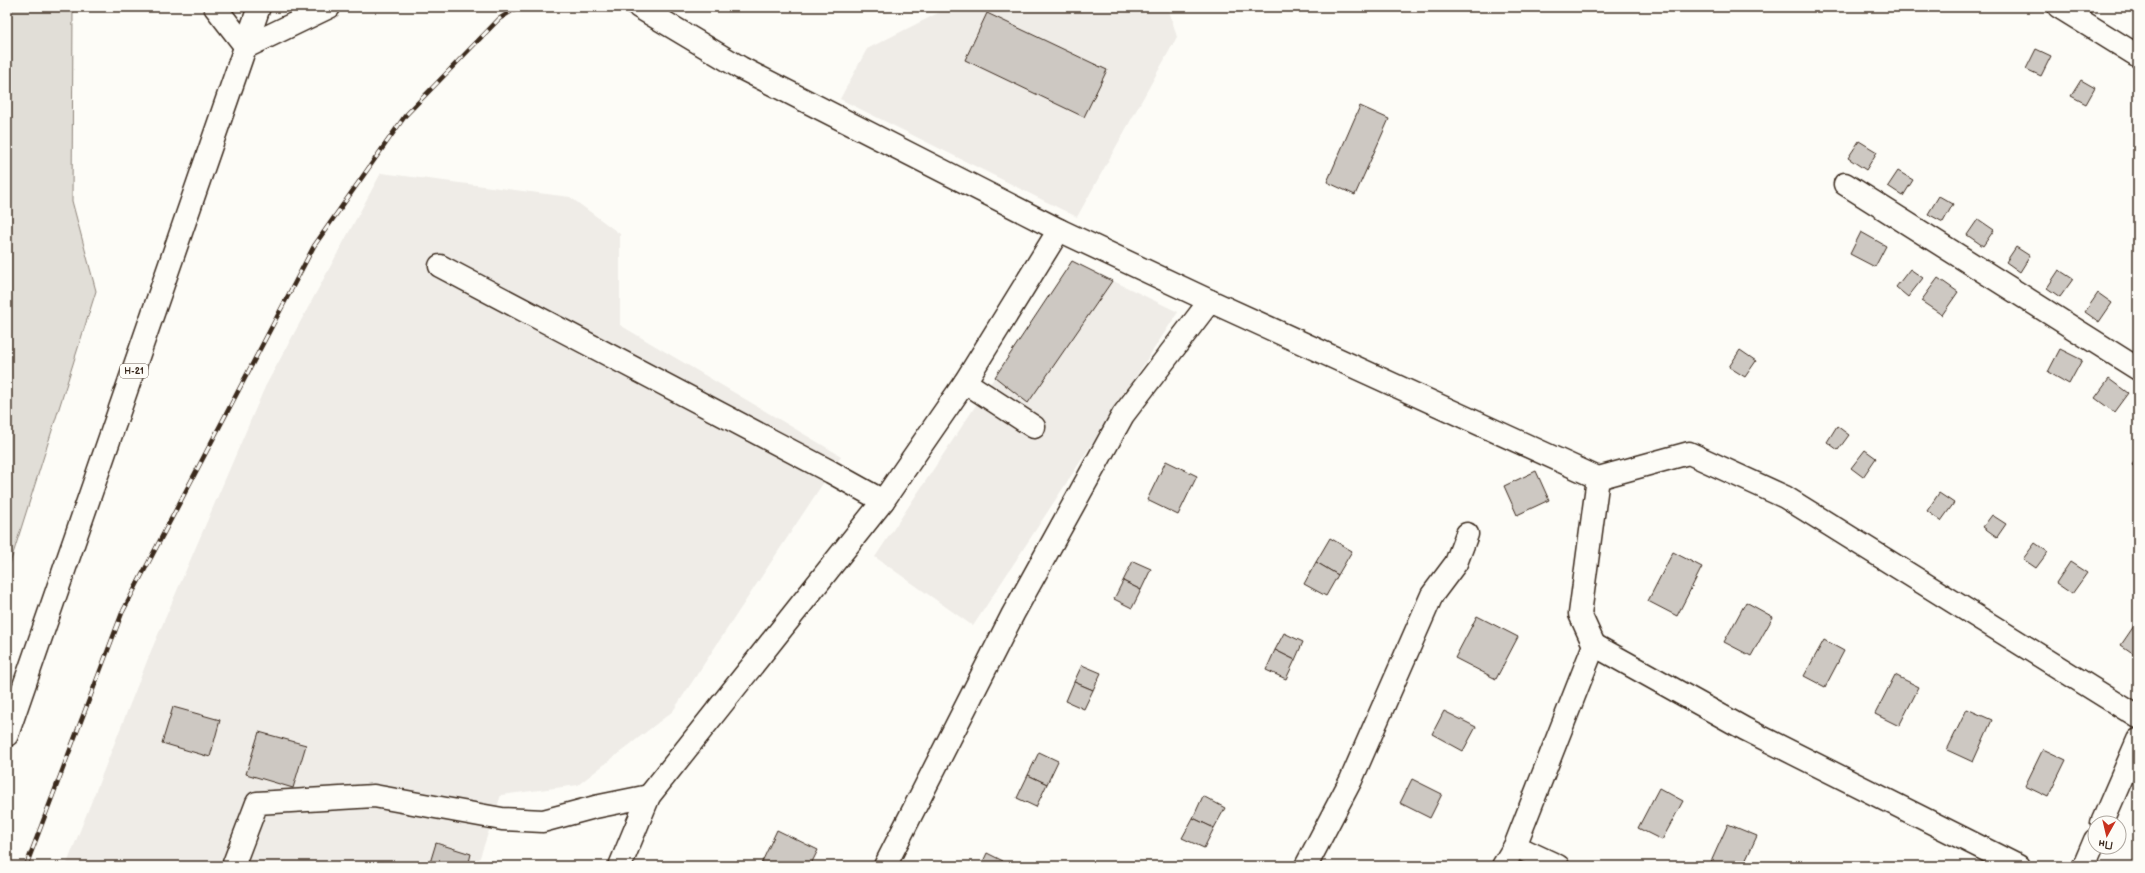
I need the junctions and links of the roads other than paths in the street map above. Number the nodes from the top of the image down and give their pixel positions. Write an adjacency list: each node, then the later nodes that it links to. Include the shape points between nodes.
1 (215, 7): 6 (street)
2 (259, 7): 6 (street, Н-21)
3 (329, 7): 6 (street)
4 (639, 7): 9 (street, via 741,68)
5 (2059, 7): 7 (street)
6 (246, 47): 20 (street, Н-21)
7 (2138, 56)
8 (1845, 184): 12 (street)
9 (1059, 230): 11 (street); 13 (street)
10 (440, 266): 16 (street)
11 (1210, 302): 15 (street); 28 (street, via 1123,415 1013,614)
12 (2138, 369)
13 (965, 382): 14 (street); 16 (street)
14 (1034, 427)
15 (1598, 478): 18 (street, via 1580,614); 19 (street, via 1689,453 1785,497)
16 (883, 501): 22 (street)
17 (1467, 534): 29 (street, via 1456,563 1432,595 1351,780)
18 (1594, 645): 24 (street); 32 (street, via 1745,729)
19 (2138, 717)
20 (7, 735)
21 (2138, 740): 23 (street)
22 (649, 796): 26 (street, via 595,807 543,822 502,819 374,796 257,803); 27 (street)
23 (2105, 815)
24 (1515, 846): 30 (street); 31 (street)
25 (2089, 855): 33 (street)
26 (233, 866)
27 (620, 866)
28 (884, 866)
29 (1306, 866)
30 (1502, 866)
31 (1558, 866)
32 (2018, 866)
33 (2084, 866)

